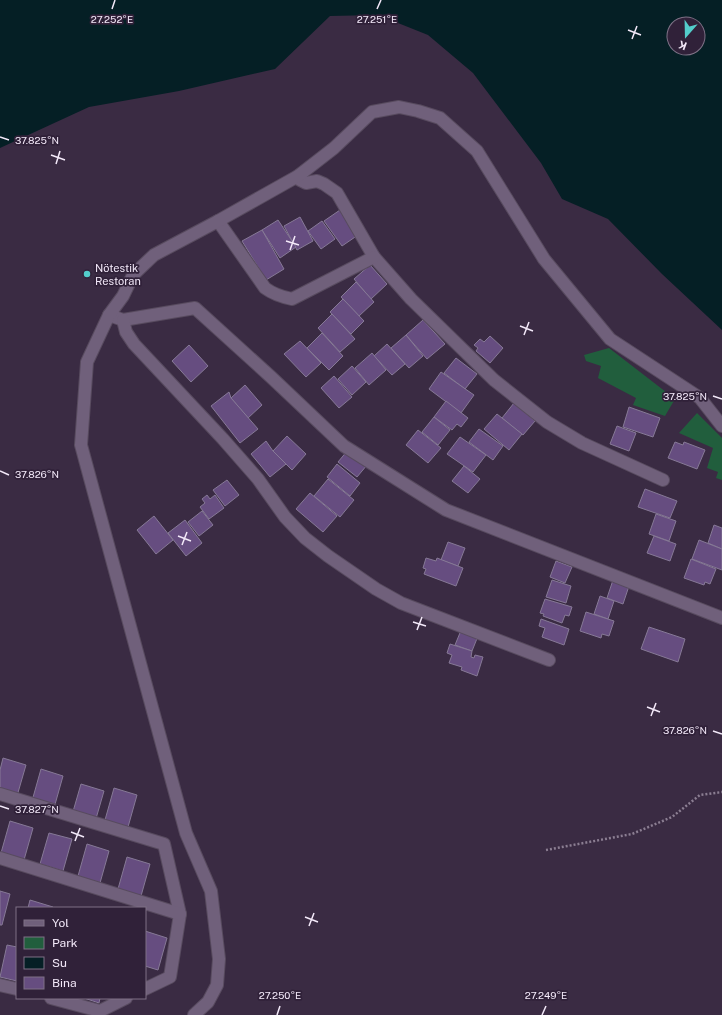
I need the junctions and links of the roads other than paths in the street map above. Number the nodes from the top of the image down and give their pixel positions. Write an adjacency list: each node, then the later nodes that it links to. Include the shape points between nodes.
1 (298, 176): 2 (street); 3 (street, via 306,183 317,181 337,193); 6 (street, via 334,148 372,112 399,107 440,118 477,151 544,259 610,339 700,398)
2 (218, 221): 3 (street, via 265,288 286,298 292,299); 4 (street, via 154,255 133,275 123,296)
3 (374, 257): 7 (street, via 483,371 520,402 582,443)
4 (109, 315): 5 (street); 19 (street, via 88,362 81,445 186,833 211,891 219,959 217,985 208,1002)
5 (123, 320): 8 (street, via 195,308 344,446 446,510); 9 (street, via 126,332 134,344 228,445 285,517 305,538 370,585 401,603)
6 (722, 426)
7 (663, 480)
8 (722, 618)
9 (550, 660)
10 (0, 794): 12 (street, via 164,844)
11 (0, 858): 12 (street)
12 (180, 914): 15 (street, via 170,977)
13 (0, 985): 14 (street)
14 (16, 989)
15 (146, 989)
16 (54, 999): 18 (street)
17 (124, 999): 18 (street)
18 (100, 1013)
19 (194, 1015)

